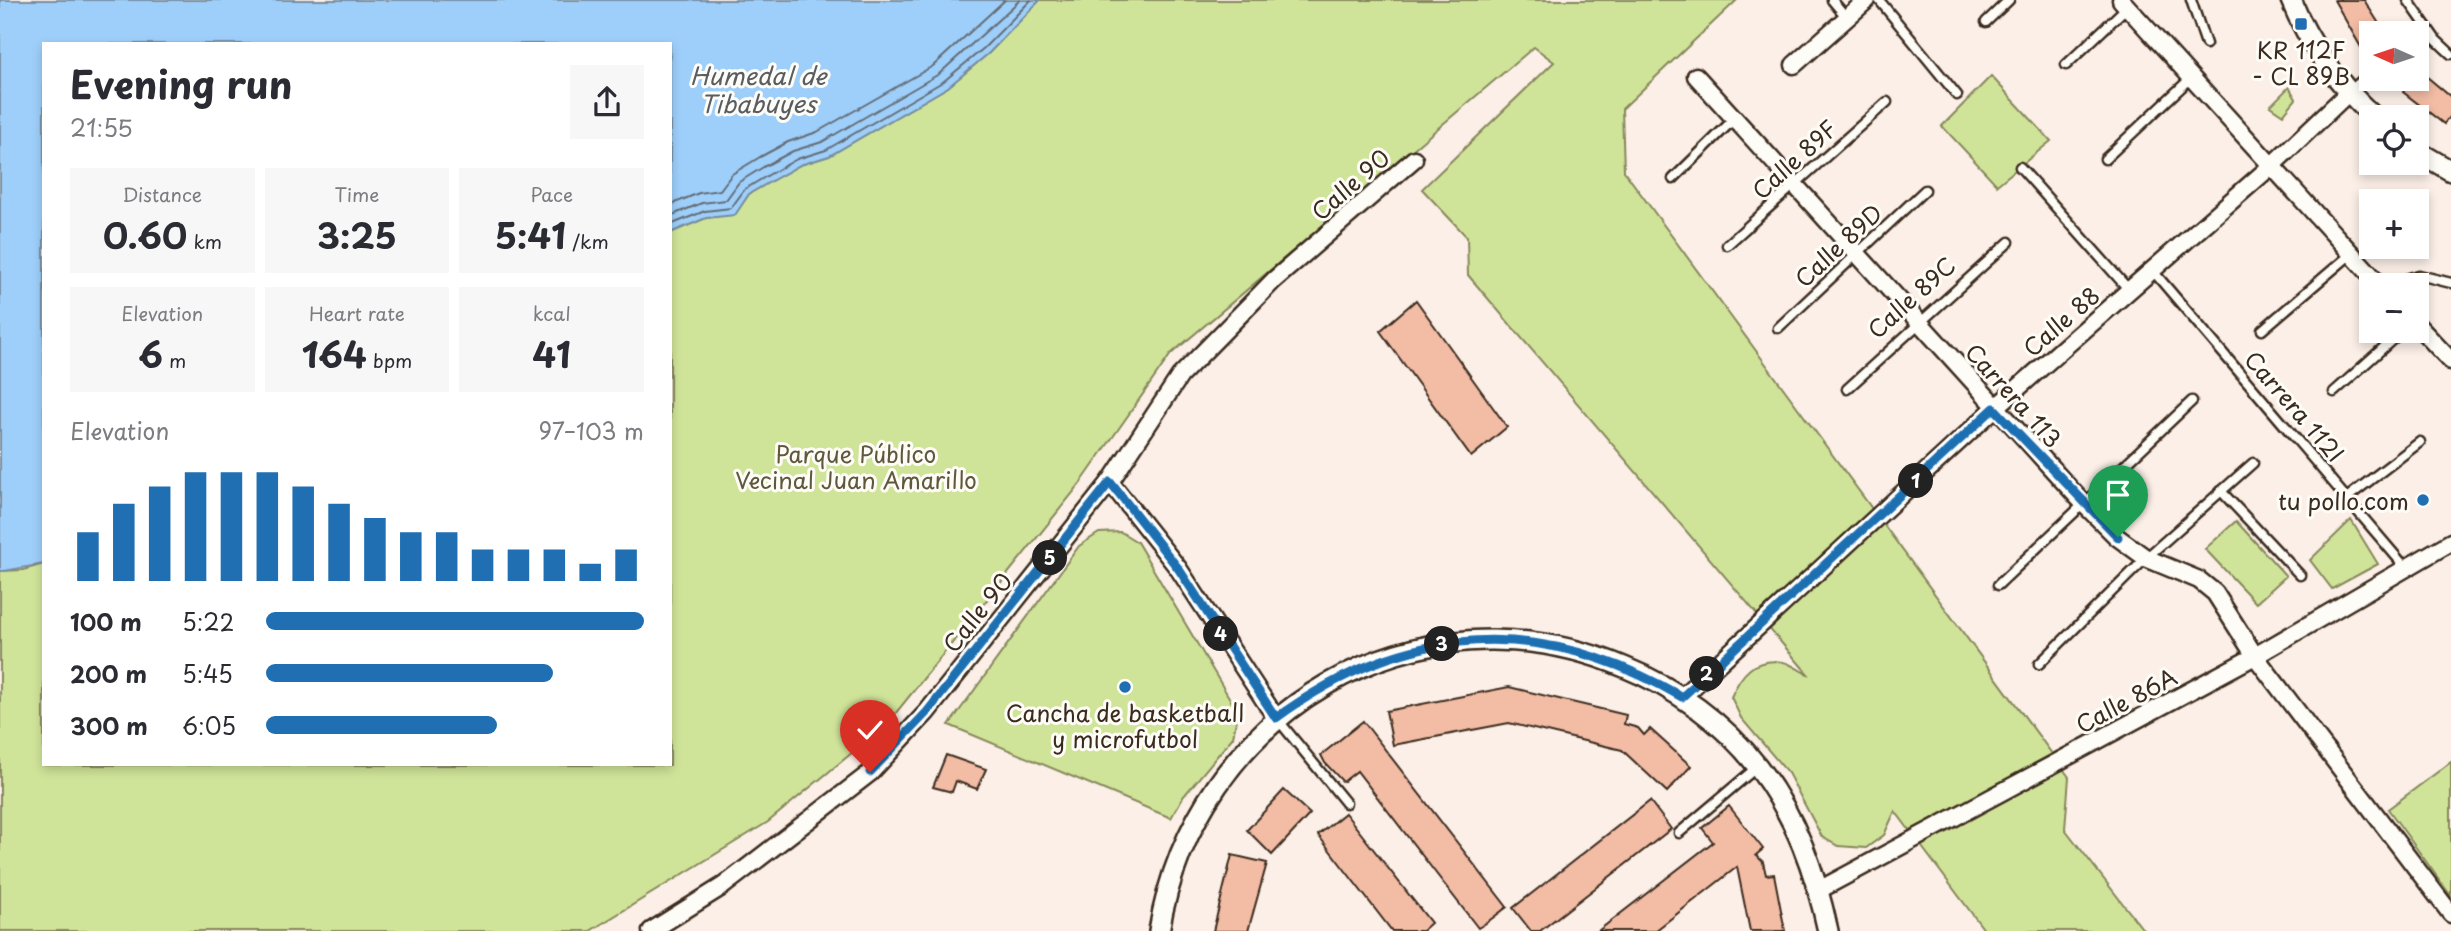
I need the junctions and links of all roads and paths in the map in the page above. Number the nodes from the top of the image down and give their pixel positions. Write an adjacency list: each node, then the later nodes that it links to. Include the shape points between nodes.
1 (1832, 0): 9 (lane)
2 (1867, 0): 9 (street)
3 (1879, 0): 21 (lane)
4 (2009, 0): 11 (lane)
5 (2192, 0): 13 (lane)
6 (2291, 0): 20 (street, via 2301,24)
7 (2408, 0): 10 (lane)
8 (2124, 4): 16 (lane); 18 (street)
9 (1847, 18): 15 (street)
10 (2422, 21)
11 (1986, 22)
12 (2429, 30): 14 (lane)
13 (2206, 44)
14 (2451, 54)
15 (1794, 65)
16 (2066, 65)
17 (1696, 76): 24 (street, Carrera 113)
18 (2191, 78): 27 (lane); 29 (street)
19 (2359, 83): 20 (lane)
20 (2348, 93): 23 (street); 29 (street, Calle 88)
21 (1957, 95)
22 (1887, 102): 32 (lane, Calle 89F)
23 (2361, 105)
24 (1735, 118): 31 (lane); 32 (street, Carrera 113)
25 (2429, 157): 30 (street)
26 (1414, 159): 55 (street, Calle 90, via 1275,280 1180,376)
27 (2105, 159)
28 (2020, 167): 42 (lane)
29 (2270, 167): 37 (street); 38 (street, Calle 88)
30 (2451, 171)
31 (1673, 178)
32 (1795, 185): 35 (lane, Calle 89F); 36 (street, Carrera 113)
33 (1925, 190): 36 (lane, Calle 89D)
34 (2009, 242): 43 (lane, Calle 89C)
35 (1727, 245)
36 (1856, 254): 43 (street, Carrera 113); 44 (lane, Calle 89D)
37 (2351, 254): 39 (street); 45 (lane)
38 (2153, 271): 42 (street, Calle 88); 57 (lane, Carrera 112I)
39 (2369, 273)
40 (2429, 277): 41 (lane)
41 (2451, 283)
42 (2130, 291): 52 (street, Calle 88)
43 (1919, 324): 49 (lane, Calle 89C); 52 (street, Carrera 113)
44 (1778, 328)
45 (2262, 330)
46 (2429, 337): 48 (street)
47 (2389, 343): 50 (lane)
48 (2451, 361)
49 (1847, 389)
50 (2334, 392)
51 (2192, 401): 58 (lane)
52 (1994, 408): 58 (street, Carrera 113); 66 (street, Calle 88)
53 (2420, 442): 57 (lane)
54 (2253, 463): 56 (lane)
55 (1110, 482): 67 (street, via 1178,568); 73 (street, Calle 90, via 927,712 870,772 723,886)
56 (2221, 491): 60 (lane); 62 (lane)
57 (2348, 496): 61 (lane, Carrera 112I)
58 (2084, 504): 60 (street, Carrera 113); 63 (lane)
59 (2451, 542): 61 (street, Calle 86A)
60 (2146, 558): 64 (street, Carrera 113, via 2199,580 2215,593); 65 (lane)
61 (2406, 568): 64 (street, Calle 86A)
62 (2300, 575)
63 (1998, 585)
64 (2255, 656): 71 (street, Calle 86A); 72 (street, Carrera 113)
65 (2039, 664)
66 (1682, 697): 67 (street, via 1644,675 1583,653 1519,641 1476,640 1433,645 1374,662 1311,692); 68 (street)
67 (1276, 718): 69 (lane); 74 (street, via 1238,755 1206,798 1181,846)
68 (1758, 766): 70 (lane); 71 (street, via 1784,805)
69 (1346, 803)
70 (1679, 833)
71 (1819, 890): 75 (street)
72 (2451, 914)
73 (651, 931)
74 (1159, 931)
75 (1828, 931)

